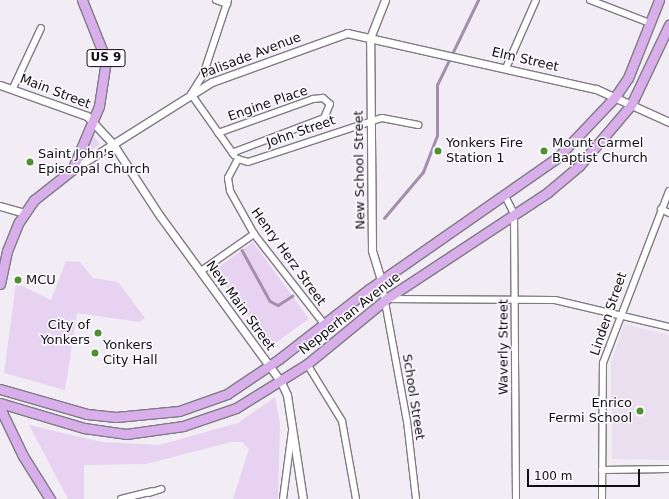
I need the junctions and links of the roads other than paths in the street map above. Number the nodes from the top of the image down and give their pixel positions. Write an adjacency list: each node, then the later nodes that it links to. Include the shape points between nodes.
1 (82, 0): 18 (main road, US 9, via 106,60 104,85)
2 (216, 0): 7 (street)
3 (385, 0): 11 (street)
4 (536, 0): 12 (street)
5 (590, 0): 8 (street)
6 (659, 0): 8 (main road, Nepperhan Avenue)
7 (227, 2): 15 (street, via 203,75)
8 (650, 23): 16 (main road, Nepperhan Avenue, via 642,49)
9 (669, 25): 17 (main road, Nepperhan Avenue, via 656,60)
10 (41, 28): 14 (street)
11 (370, 38): 12 (street, Elm Street); 15 (street, Palisade Avenue, via 347,33 212,82); 19 (street, New School Street)
12 (506, 68): 16 (street, Elm Street)
13 (0, 85): 14 (street, Main Street)
14 (14, 88): 18 (street, Main Street)
15 (191, 94): 22 (street); 23 (street, Palisade Avenue)
16 (615, 97): 17 (street, Elm Street); 28 (main road, Nepperhan Avenue, via 558,157)
17 (631, 105): 20 (street, Elm Street); 33 (main road, Nepperhan Avenue, via 579,166)
18 (93, 120): 23 (street, Main Street); 26 (main road, US 9)
19 (371, 121): 21 (street, John Street, via 382,118); 25 (street, John Street, via 248,162); 36 (street, New School Street, via 372,250)
20 (669, 122)
21 (418, 126)
22 (218, 132): 24 (street); 24 (street, Engine Place, via 313,99 323,98 330,104 324,118)
23 (113, 144): 26 (street, Palisade Avenue); 35 (street, New Main Street)
24 (232, 153): 25 (street)
25 (238, 159): 34 (street, Henry Herz Street, via 231,168 227,184)
26 (72, 170): 31 (main road, US 9, via 34,200)
27 (669, 191): 30 (street, Linden Street)
28 (505, 196): 33 (street, Waverly Street); 36 (main road, Nepperhan Avenue)
29 (0, 206): 31 (street)
30 (661, 209): 32 (street); 40 (street, Linden Street)
31 (25, 213): 37 (main road, US 9, via 7,250)
32 (669, 213)
33 (514, 214): 38 (main road, Nepperhan Avenue); 39 (street, Waverly Street)
34 (254, 234): 35 (street); 41 (street, Henry Herz Street)
35 (201, 271): 44 (street, New Main Street)
36 (381, 280): 38 (street, New School Street); 41 (main road, Nepperhan Avenue)
37 (0, 284)
38 (386, 299): 39 (street); 43 (main road, Nepperhan Avenue); 58 (street, School Street)
39 (514, 300): 40 (street, via 571,302); 59 (street, Waverly Street)
40 (620, 314): 42 (street); 51 (street, Linden Street, via 603,363)
41 (324, 324): 44 (main road, Nepperhan Avenue)
42 (669, 327)
43 (307, 364): 45 (main road, Nepperhan Avenue); 57 (street, via 342,421)
44 (269, 366): 45 (street, New Main Street); 46 (main road, Nepperhan Avenue, via 227,394 197,406 131,418 87,414)
45 (281, 382): 47 (main road, Nepperhan Avenue, via 212,419 137,433 84,428); 49 (street, New Main Street, via 287,395)
46 (0, 389)
47 (0, 403)
48 (0, 408): 53 (main road, via 23,456)
49 (292, 430): 55 (street); 56 (street, New Main Street)
50 (669, 469): 51 (street)
51 (602, 470): 60 (street, Linden Street)
52 (161, 489): 54 (street)
53 (50, 499)
54 (121, 499)
55 (283, 499)
56 (303, 499)
57 (356, 499)
58 (416, 499)
59 (516, 499)
60 (602, 499)

